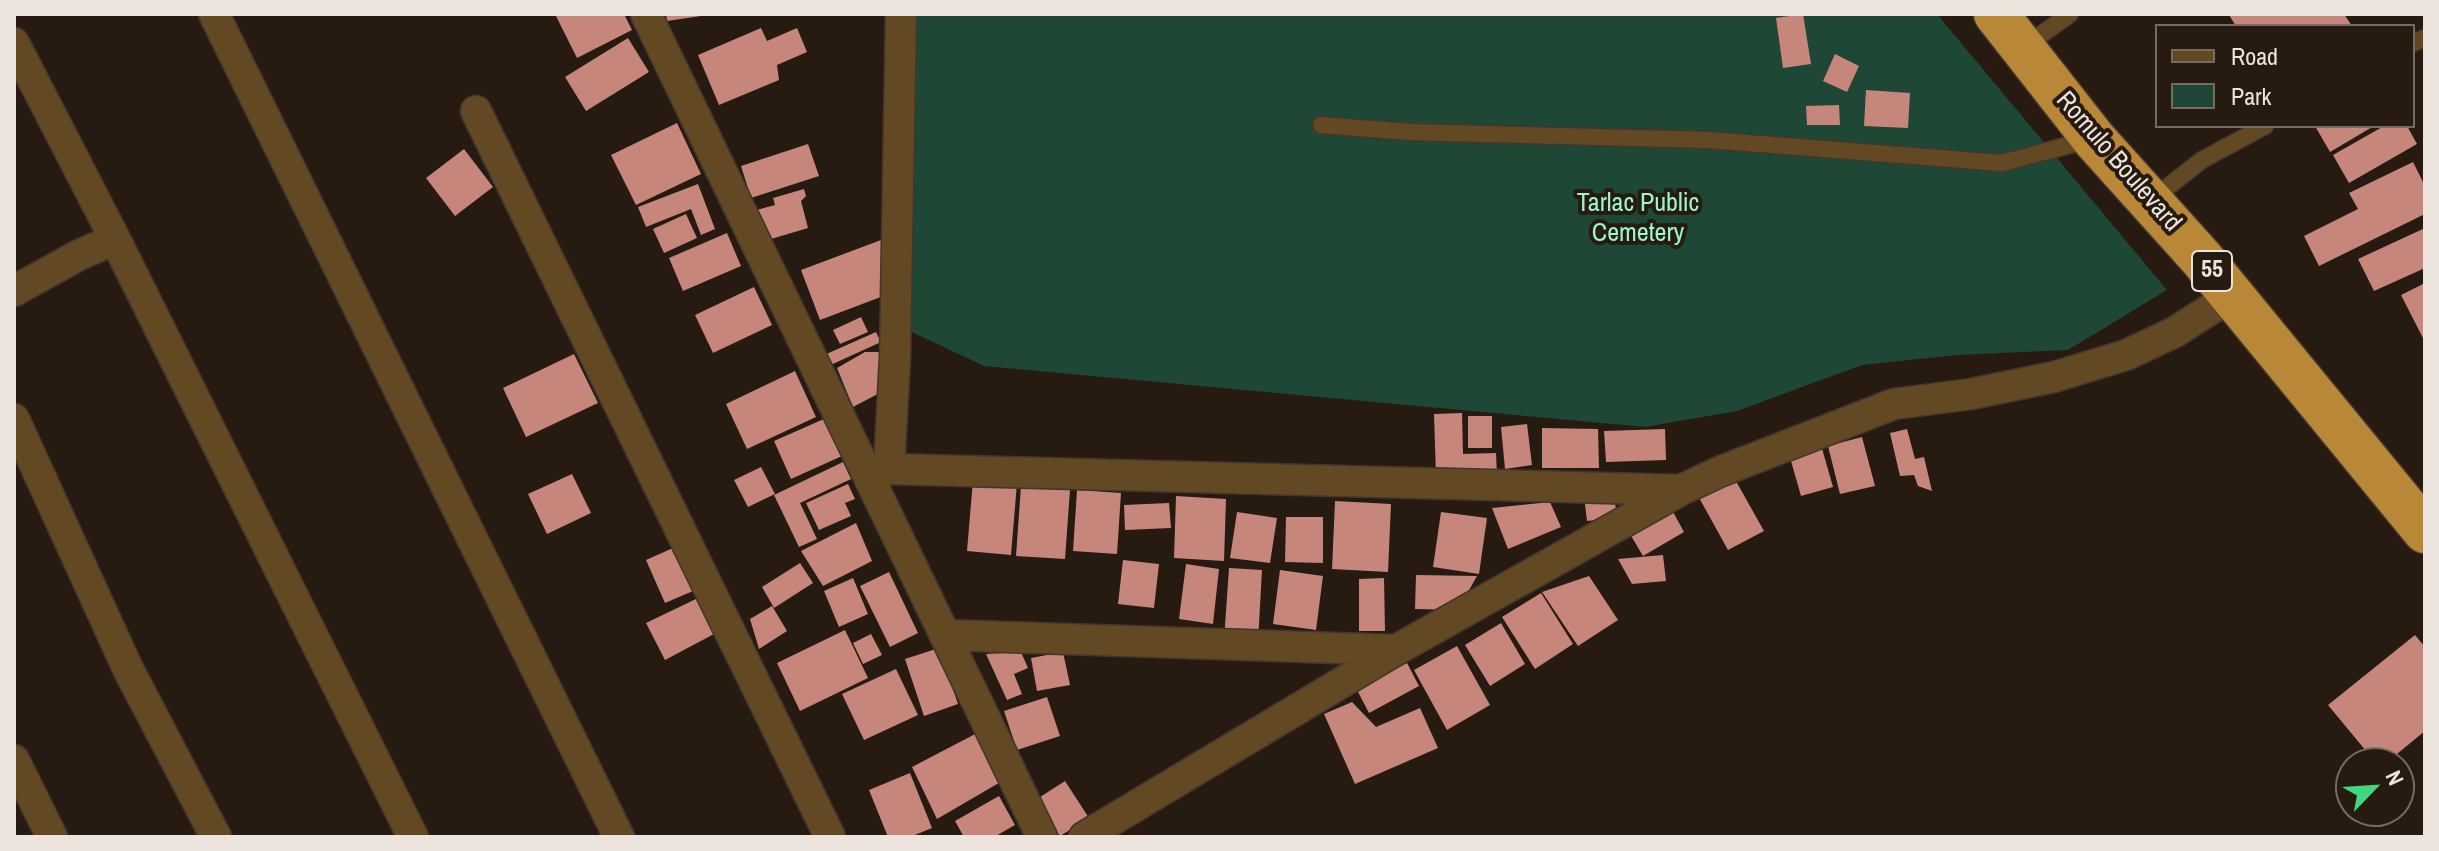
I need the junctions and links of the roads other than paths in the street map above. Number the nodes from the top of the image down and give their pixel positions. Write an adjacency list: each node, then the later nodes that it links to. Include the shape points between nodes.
1 (214, 14): 26 (street)
2 (646, 14): 17 (street)
3 (901, 14): 17 (street, via 894,372)
4 (1996, 14): 7 (highway, Romulo Boulevard / 55)
5 (2070, 14): 7 (lane)
6 (14, 43): 13 (street)
7 (2023, 48): 11 (highway, Romulo Boulevard / 55)
8 (476, 111): 27 (street)
9 (1321, 125): 11 (lane, via 1709,140 2002,163)
10 (2261, 128): 12 (lane, via 2202,160)
11 (2094, 139): 12 (highway, Romulo Boulevard / 55)
12 (2149, 201): 15 (highway, Romulo Boulevard / 55)
13 (115, 239): 14 (street); 25 (street)
14 (14, 291)
15 (2231, 296): 18 (street, via 2126,355 2054,377 1894,404); 19 (highway, Romulo Boulevard / 55)
16 (14, 419): 24 (street, via 128,669)
17 (879, 472): 18 (street); 20 (street)
18 (1681, 490): 21 (street)
19 (2425, 531)
20 (945, 635): 21 (street); 28 (street)
21 (1396, 650): 29 (street)
22 (14, 760): 23 (street)
23 (52, 837)
24 (216, 837)
25 (413, 837)
26 (619, 837)
27 (830, 837)
28 (1042, 837)
29 (1084, 837)

